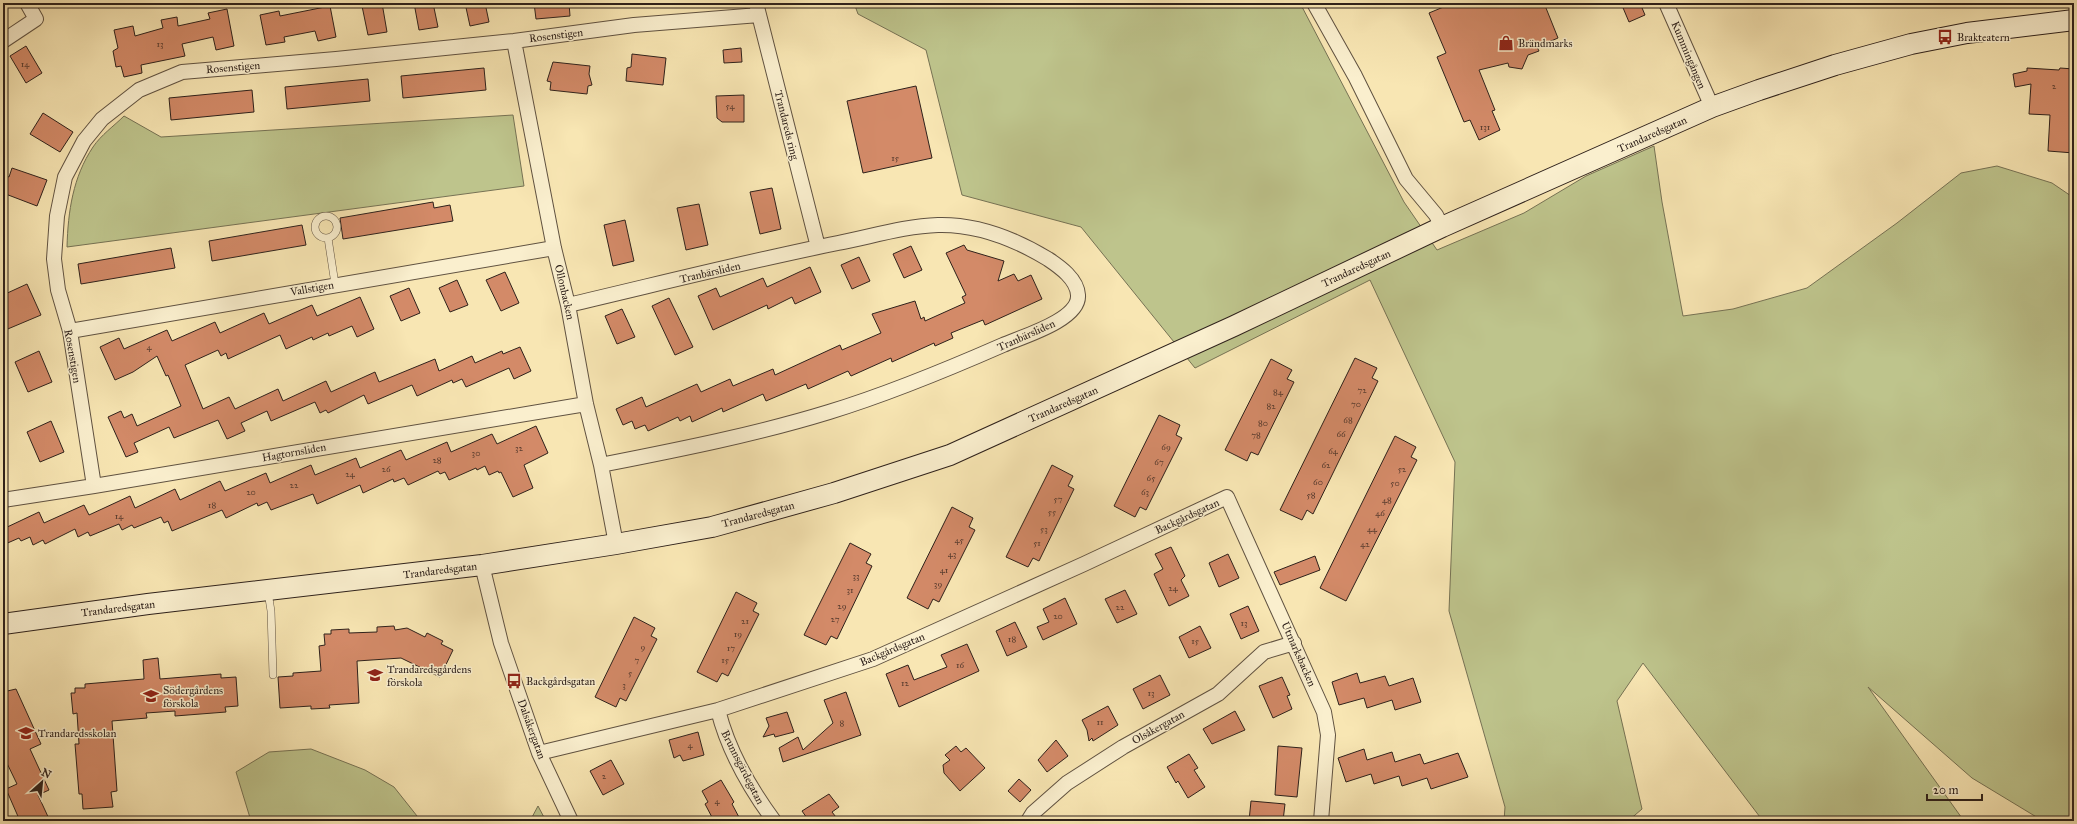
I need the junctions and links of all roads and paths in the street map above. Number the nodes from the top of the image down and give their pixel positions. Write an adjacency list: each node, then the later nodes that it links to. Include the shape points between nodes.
1 (27, 3): 6 (street, via 36,19)
2 (1314, 3): 9 (street, via 1355,76 1406,179 1436,215)
3 (1666, 3): 8 (street, Kummingången)
4 (758, 9): 7 (street, Rosenstigen); 11 (street, Trandareds ring)
5 (2074, 20): 8 (street, Trandaredsgatan, via 1967,33 1911,44 1835,65)
6 (3, 41)
7 (514, 41): 12 (street, Ollonbacken); 15 (street, Rosenstigen, via 182,72 139,90 98,125 84,141 65,177 57,216 54,259 58,290)
8 (1712, 107): 9 (street, Trandaredsgatan)
9 (1442, 227): 21 (street, Trandaredsgatan, via 1227,329 950,455 834,493 712,527)
10 (328, 238): 13 (lane)
11 (818, 247): 14 (street, Tranbärsliden); 17 (street, Tranbärsliden, via 919,227 956,226 983,230 1023,245 1052,262 1072,279 1078,303 1052,324 928,377 829,412 721,441)
12 (554, 248): 13 (street, Vallstigen); 14 (street, Ollonbacken)
13 (335, 284): 15 (street, Vallstigen)
14 (568, 305): 16 (street, Ollonbacken)
15 (70, 331): 18 (street, Rosenstigen)
16 (586, 404): 17 (street, Ollonbacken); 18 (street, Hagtornsliden)
17 (601, 465): 21 (street, Ollonbacken)
18 (94, 486): 20 (street, Hagtornsliden)
19 (1227, 497): 25 (street, Utmarksbacken); 27 (street, Backgårdsgatan, via 1077,568 873,659)
20 (3, 500)
21 (616, 544): 22 (street, Trandaredsgatan)
22 (482, 565): 23 (street, Trandaredsgatan); 28 (street, Dalsåkergatan, via 501,643)
23 (268, 591): 24 (street, Trandaredsgatan); 26 (lane, via 271,611)
24 (3, 624)
25 (1294, 643): 31 (street, Olsåkergatan, via 1264,652 1218,694 1123,747 1067,782 1033,813); 32 (street, Utmarksbacken, via 1324,712 1328,735)
26 (272, 676)
27 (718, 710): 28 (street, Backgårdsgatan); 30 (street, Brunnsgärdegatan, via 725,735 755,795)
28 (539, 753): 29 (street, Dalsåkergatan)
29 (571, 821)
30 (774, 821)
31 (1028, 821)
32 (1321, 821)

